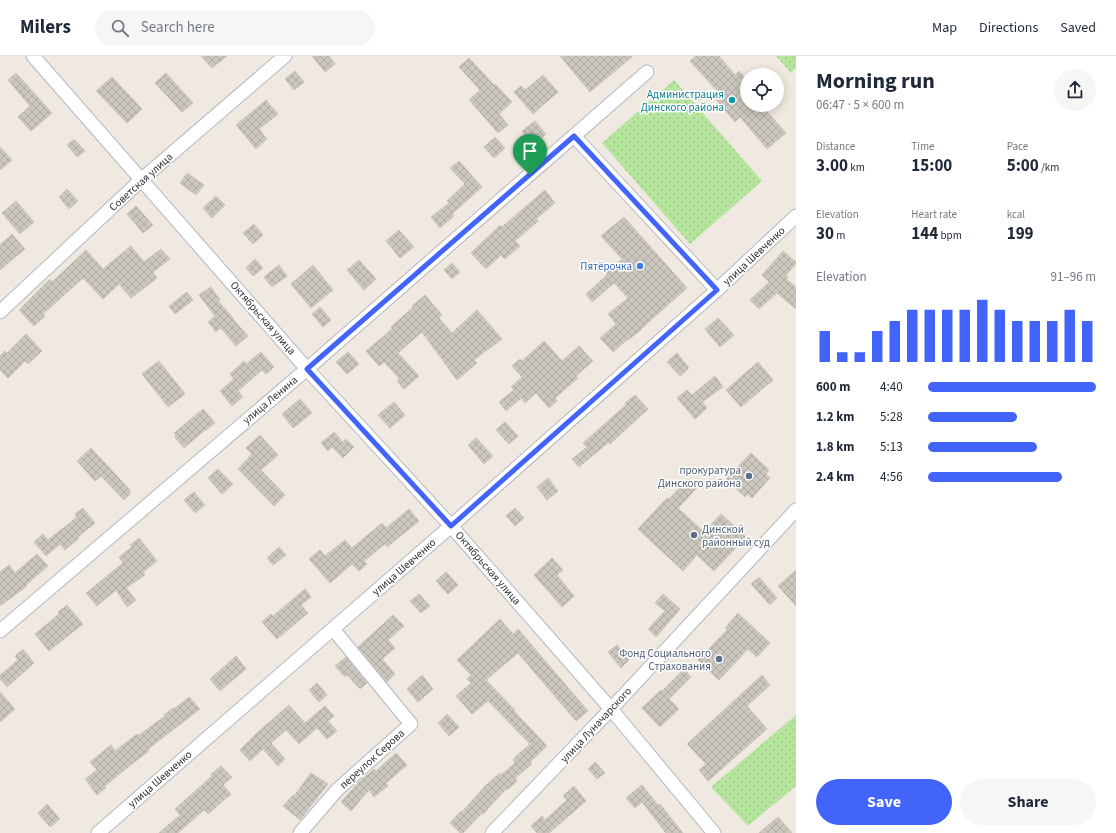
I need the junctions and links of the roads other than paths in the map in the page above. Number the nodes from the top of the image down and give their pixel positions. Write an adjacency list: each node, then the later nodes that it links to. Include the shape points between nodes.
1 (33, 56): 5 (street, Октябрьская улица)
2 (285, 56): 5 (street, Советская улица)
3 (647, 72): 4 (street, улица Ленина)
4 (574, 136): 7 (street); 9 (street, улица Ленина)
5 (141, 180): 8 (street, Советская улица); 9 (street, Октябрьская улица)
6 (796, 216): 7 (street, улица Шевченко)
7 (717, 290): 11 (street, улица Шевченко)
8 (0, 312)
9 (307, 369): 11 (street, Октябрьская улица); 13 (street, улица Ленина)
10 (796, 510): 14 (street, улица Луначарского)
11 (451, 526): 12 (street, улица Шевченко); 14 (street, Октябрьская улица)
12 (333, 628): 15 (street, улица Шевченко); 16 (street, переулок Серова, via 411,724 337,790)
13 (0, 631)
14 (611, 709): 17 (street, улица Луначарского); 18 (street, Октябрьская улица)
15 (98, 833)
16 (300, 833)
17 (492, 833)
18 (714, 833)

